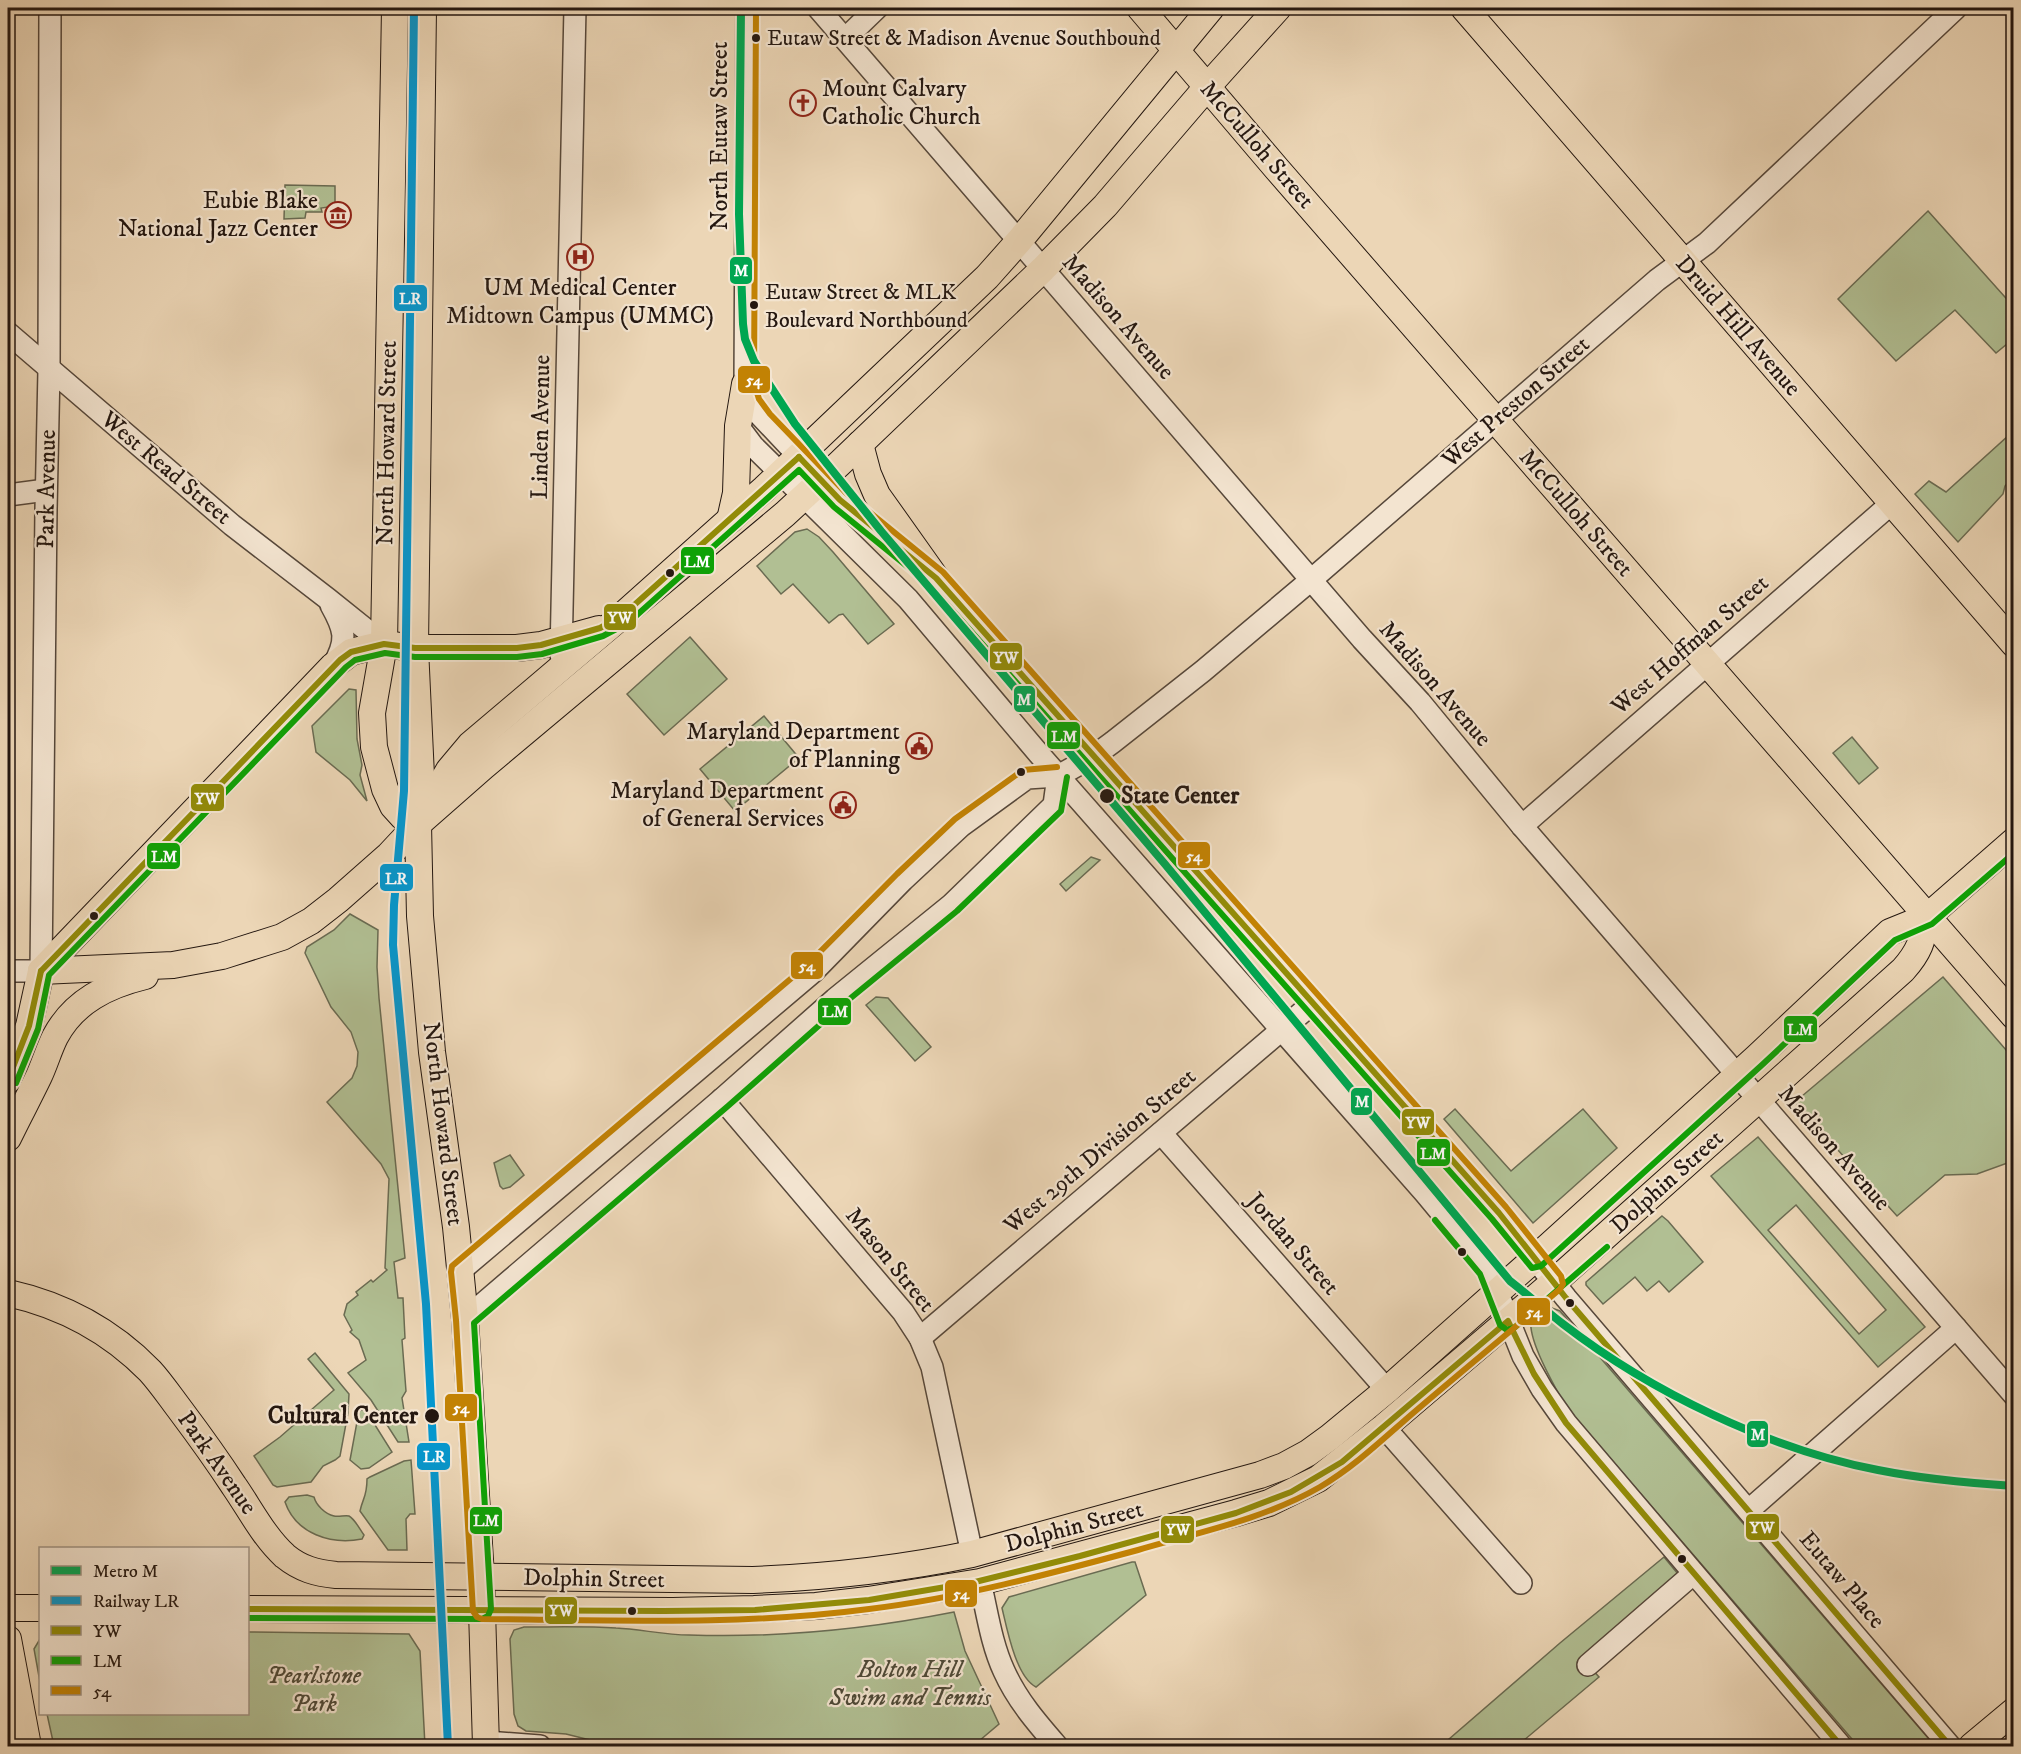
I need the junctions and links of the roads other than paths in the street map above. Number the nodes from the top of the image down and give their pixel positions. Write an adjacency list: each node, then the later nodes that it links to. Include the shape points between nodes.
1 (50, 8): 20 (street, Park Avenue)
2 (395, 8): 36 (main road, North Howard Street)
3 (423, 8): 38 (main road, North Howard Street)
4 (575, 8): 35 (street, Linden Avenue)
5 (747, 8): 21 (street, North Eutaw Street)
6 (818, 8): 13 (street, Madison Avenue)
7 (877, 8): 13 (street)
8 (1140, 8): 14 (main road, McCulloh Street)
9 (1211, 8): 14 (main road)
10 (1278, 8): 15 (main road)
11 (1464, 8): 17 (main road, Druid Hill Avenue)
12 (1956, 8): 17 (street, West Preston Street, via 1707,243)
13 (845, 39): 16 (street, Madison Avenue)
14 (1175, 50): 15 (main road, McCulloh Street); 16 (main road)
15 (1207, 87): 18 (main road, via 1104,206); 22 (main road, McCulloh Street)
16 (1019, 241): 18 (street, Madison Avenue); 25 (main road, via 987,277)
17 (1682, 262): 22 (street, West Preston Street); 29 (main road, Druid Hill Avenue)
18 (1042, 269): 24 (main road); 32 (street, Madison Avenue)
19 (8, 333): 20 (street, West Read Street)
20 (50, 370): 27 (street, Park Avenue); 33 (street, West Read Street, via 232,525)
21 (745, 384): 23 (main road); 25 (street, North Eutaw Street, via 751,404)
22 (1496, 420): 32 (street, West Preston Street); 39 (main road, McCulloh Street)
23 (738, 426): 25 (street, North Eutaw Street, via 753,446); 30 (main road, via 736,494)
24 (860, 444): 26 (main road); 31 (main road, via 877,495)
25 (790, 465): 26 (street, North Eutaw Street); 30 (main road)
26 (813, 488): 31 (street, North Eutaw Street, via 840,500); 43 (street, North Eutaw Street); 44 (main road)
27 (46, 490): 28 (street); 50 (street, Park Avenue)
28 (8, 495)
29 (1892, 503): 37 (main road, Druid Hill Avenue); 39 (street, West Hoffman Street)
30 (730, 520): 34 (main road)
31 (936, 578): 42 (street, North Eutaw Street)
32 (1311, 580): 42 (street, West Preston Street); 45 (street, Madison Avenue, via 1420,702)
33 (328, 599): 36 (street, West Read Street); 40 (street, West Read Street, via 344,640)
34 (622, 616): 35 (main road); 41 (main road)
35 (562, 640): 38 (main road, via 517,648); 41 (street, Linden Avenue)
36 (384, 644): 38 (main road); 40 (main road, via 351,652); 44 (main road, North Howard Street, via 372,713 374,747 393,806 403,817)
37 (2013, 644)
38 (415, 648): 44 (main road, North Howard Street, via 421,776)
39 (1707, 663): 45 (street, West Hoffman Street); 47 (main road, McCulloh Street)
40 (333, 666): 50 (main road)
41 (561, 667): 44 (main road, via 470,745 449,770)
42 (1094, 756): 43 (street, West Preston Street); 51 (street, North Eutaw Street)
43 (1058, 776): 53 (street, North Eutaw Street); 56 (street, via 1054,805 999,859 951,905 835,999); 61 (street, West Preston Street, via 1028,778 961,826 813,972)
44 (418, 824): 48 (main road, via 311,921 282,937 222,956); 61 (main road, North Howard Street, via 420,916 432,1052)
45 (1522, 826): 54 (street, Madison Avenue)
46 (2013, 841): 47 (main road, Dolphin Street)
47 (1927, 917): 52 (main road, McCulloh Street); 54 (main road, Dolphin Street, via 1890,932); 57 (main road, Dolphin Street, via 1922,942 1903,970)
48 (174, 965): 50 (main road); 59 (main road, via 102,991 72,1013 55,1037)
49 (8, 971): 50 (street)
50 (41, 971): 55 (main road, via 29,1026)
51 (1313, 1003): 53 (street, West 29th Division Street); 60 (street, North Eutaw Street, via 1499,1213)
52 (2013, 1016)
53 (1281, 1030): 58 (street, West 29th Division Street); 63 (street, North Eutaw Street, via 1425,1193 1488,1269)
54 (1737, 1074): 57 (street, Madison Avenue); 60 (main road, Dolphin Street)
55 (8, 1080)
56 (722, 1099): 65 (street); 68 (street, Mason Street, via 903,1312)
57 (1759, 1100): 62 (main road, Dolphin Street); 67 (street, Madison Avenue)
58 (1161, 1133): 68 (street, West 29th Division Street); 69 (street, Jordan Street)
59 (8, 1138)
60 (1534, 1259): 62 (street, North Eutaw Street); 63 (main road, Dolphin Street)
61 (460, 1271): 65 (main road, North Howard Street)
62 (1554, 1282): 66 (main road, Dolphin Street); 72 (street, Eutaw Place)
63 (1498, 1291): 66 (street, North Eutaw Street); 69 (main road, Dolphin Street)
64 (8, 1293): 75 (main road, Park Avenue, via 69,1313 119,1343 150,1372 274,1545 301,1567 336,1575)
65 (465, 1319): 75 (main road, North Howard Street)
66 (1508, 1321): 71 (main road, Dolphin Street); 74 (street, via 1528,1365 1560,1415)
67 (1956, 1328): 70 (street, Madison Avenue); 72 (street)
68 (920, 1338): 73 (street, Mason Street, via 932,1367)
69 (1387, 1390): 73 (main road, Dolphin Street, via 1308,1453 1268,1472)
70 (2013, 1395)
71 (1384, 1427): 76 (main road, Dolphin Street, via 1318,1479 1269,1503); 77 (street)
72 (1749, 1510): 90 (street, Eutaw Place)
73 (972, 1554): 75 (main road, Dolphin Street, via 866,1572 784,1579 674,1581)
74 (1693, 1574): 83 (street); 89 (street)
75 (481, 1576): 81 (main road, North Howard Street)
76 (980, 1582): 81 (main road, Dolphin Street, via 816,1606 673,1611); 88 (street, via 1004,1670 1026,1710)
77 (1521, 1583)
78 (8, 1608): 79 (main road)
79 (39, 1608)
80 (249, 1609): 81 (main road)
81 (482, 1610): 85 (main road, North Howard Street)
82 (8, 1639): 86 (main road)
83 (1588, 1665)
84 (2013, 1711): 91 (main road)
85 (486, 1744): 87 (street)
86 (28, 1746)
87 (540, 1746)
88 (1057, 1746)
89 (1841, 1746)
90 (1950, 1746)
91 (1972, 1746)

